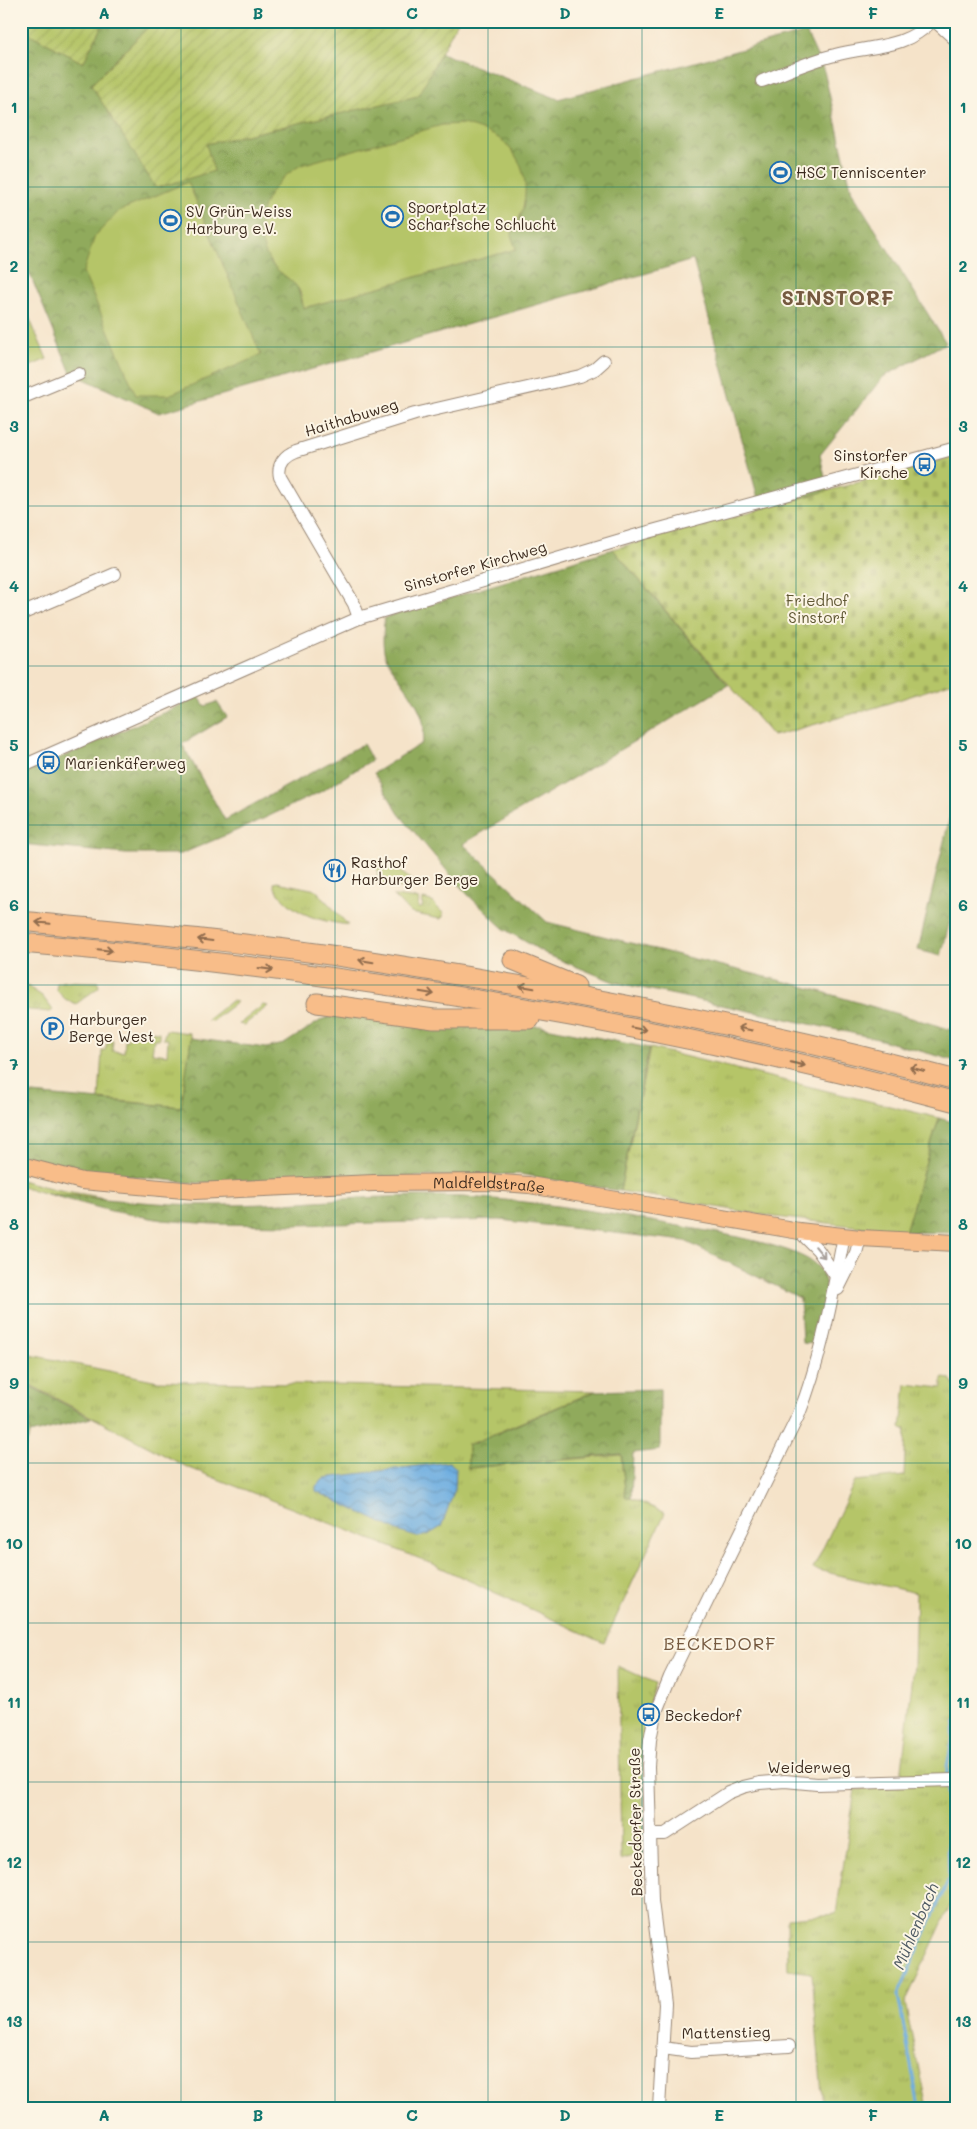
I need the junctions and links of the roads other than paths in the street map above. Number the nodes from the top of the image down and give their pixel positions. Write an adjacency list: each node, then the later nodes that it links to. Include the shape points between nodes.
1 (934, 21): 2 (street); 3 (street, via 904,41 835,55)
2 (956, 40)
3 (762, 81)
4 (604, 361): 10 (street, Haithabuweg, via 580,376 415,414 296,451 286,457 279,466 280,477)
5 (79, 374): 6 (street)
6 (21, 398)
7 (956, 448): 10 (street, Sinstorfer Kirchweg, via 634,536)
8 (115, 574): 9 (street)
9 (21, 614)
10 (359, 618): 11 (street, Sinstorfer Kirchweg)
11 (21, 767)
12 (21, 921): 16 (highway, one-way to 12, via 342,957)
13 (21, 943): 17 (highway, one-way to 17, via 322,976)
14 (513, 960): 16 (highway, via 551,978)
15 (317, 1003): 17 (highway, via 434,1019)
16 (626, 1004): 18 (highway, one-way to 16, via 788,1038)
17 (592, 1020): 19 (highway, one-way to 19, via 785,1060)
18 (956, 1080)
19 (956, 1102)
20 (21, 1165): 21 (main road, Maldfeldstraße, via 82,1181 195,1191 374,1183 497,1182)
21 (799, 1230): 22 (main road, Maldfeldstraße); 24 (street, one-way to 24)
22 (852, 1237): 23 (main road, Maldfeldstraße); 24 (street, Beckedorfer Straße); 25 (street, Beckedorfer Straße, via 853,1259)
23 (956, 1243)
24 (836, 1276): 25 (street, Beckedorfer Straße)
25 (832, 1303): 27 (street, Beckedorfer Straße, via 811,1383 799,1414 655,1714 648,1766)
26 (952, 1780): 27 (street, Weiderweg, via 817,1784 771,1781 728,1793 665,1834)
27 (650, 1834): 29 (street, Beckedorfer Straße, via 652,1901 665,2004)
28 (790, 2046): 29 (street, Mattenstieg, via 692,2052)
29 (663, 2048): 30 (street, Beckedorfer Straße)
30 (659, 2108)

